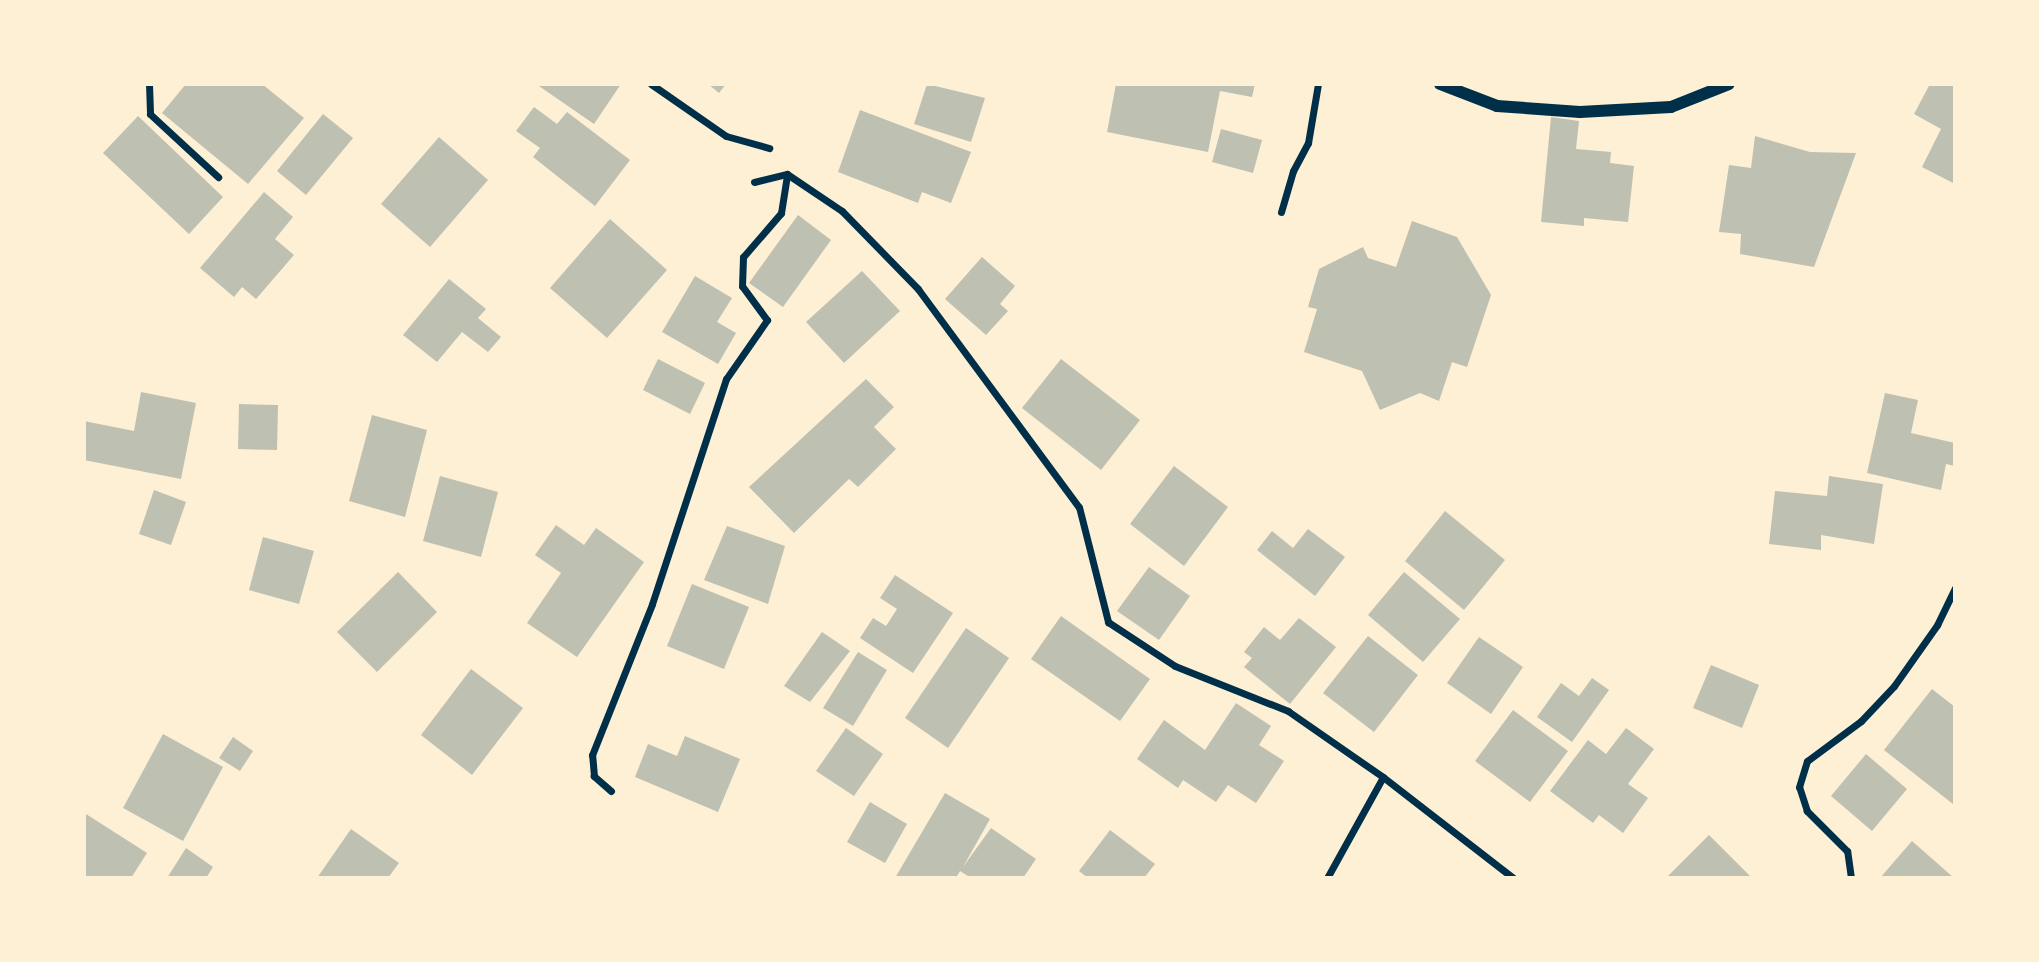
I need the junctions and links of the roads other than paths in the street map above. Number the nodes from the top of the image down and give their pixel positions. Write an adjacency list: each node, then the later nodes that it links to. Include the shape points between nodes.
1 (149, 84): 8 (street, via 150,114)
2 (651, 84): 6 (street, via 726,136)
3 (1318, 84): 10 (street, via 1308,143 1293,171)
4 (1440, 84): 5 (street, via 1497,106 1580,112 1671,107)
5 (1729, 84)
6 (769, 148)
7 (787, 174): 9 (street); 12 (street, via 842,211 918,289 1079,507 1108,622 1175,666 1288,711); 13 (street, via 781,214 743,257 742,286 766,320 726,379 652,604 592,755 594,776)
8 (218, 177)
9 (754, 182)
10 (1282, 212)
11 (1955, 588): 16 (street, via 1937,625 1894,686 1861,721 1807,761 1799,787 1807,811 1847,851)
12 (1383, 777): 14 (street); 15 (street)
13 (611, 791)
14 (1327, 878)
15 (1513, 878)
16 (1851, 878)

